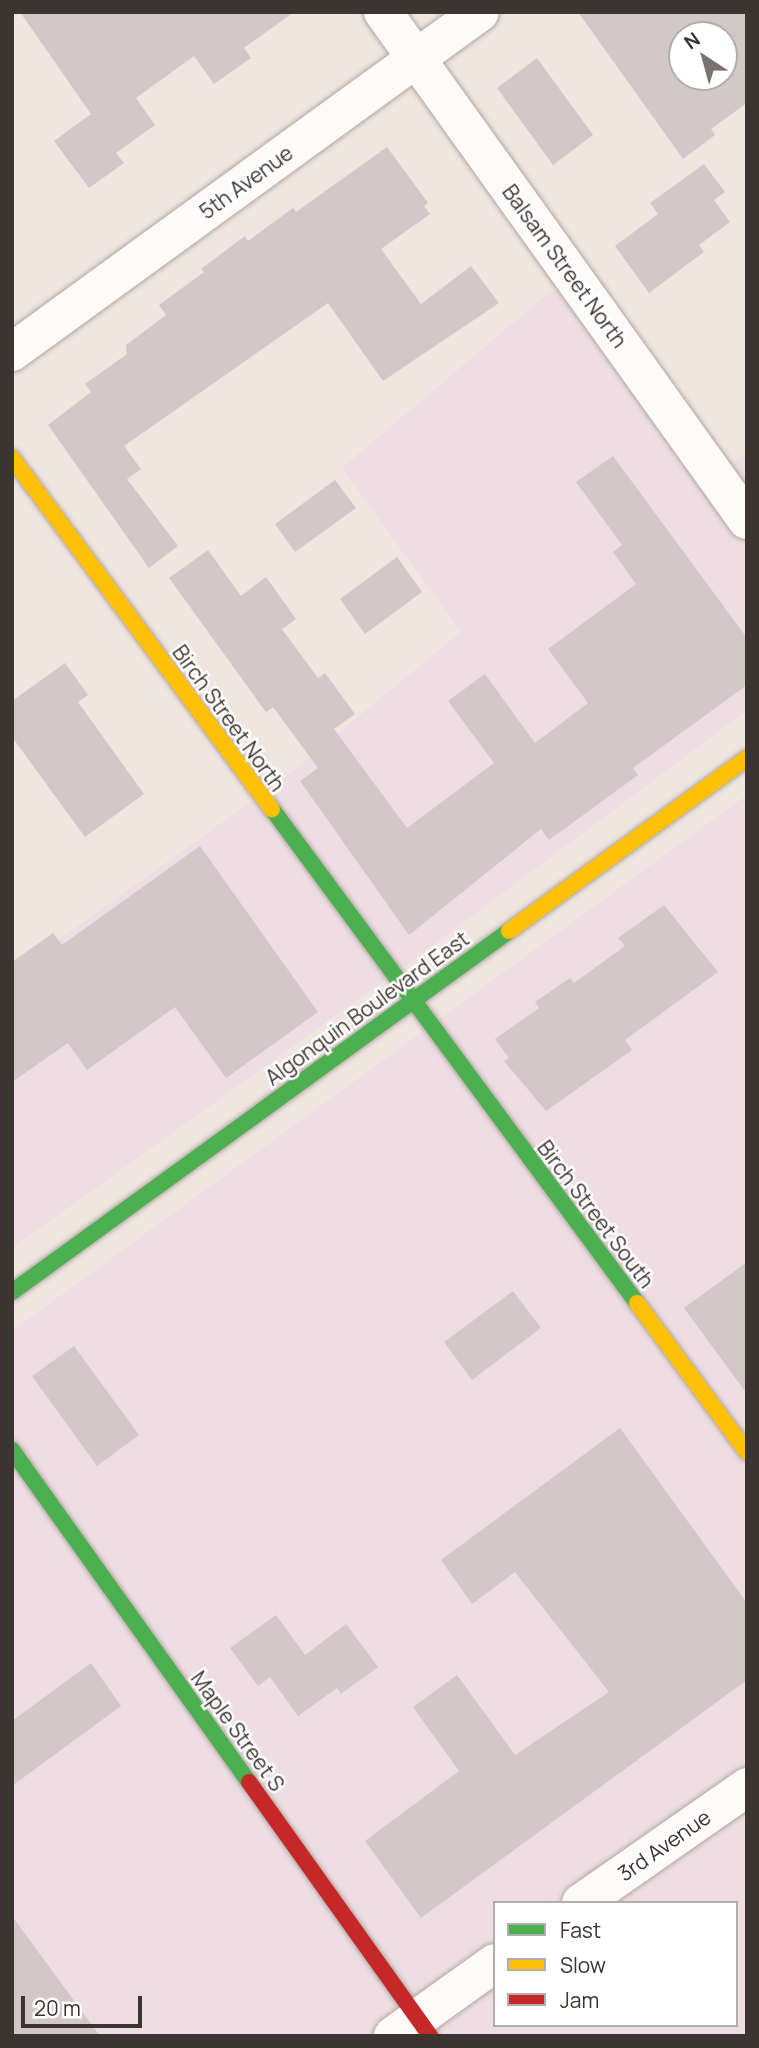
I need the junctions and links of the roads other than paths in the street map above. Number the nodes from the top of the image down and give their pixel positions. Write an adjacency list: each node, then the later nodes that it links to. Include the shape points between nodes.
1 (383, 12): 3 (street, Balsam Street North)
2 (480, 12): 3 (street, 5th Avenue)
3 (417, 58): 4 (street, 5th Avenue); 6 (street, Balsam Street North)
4 (12, 352)
5 (12, 458): 8 (street, Birch Street North)
6 (747, 520)
7 (747, 758): 8 (street, Algonquin Boulevard East)
8 (411, 1002): 9 (street, Algonquin Boulevard East); 11 (street, Birch Street South)
9 (12, 1292)
10 (12, 1450): 15 (street, Maple Street S)
11 (747, 1451)
12 (747, 1787): 13 (street, 3rd Avenue)
13 (584, 1901)
14 (493, 1965): 15 (street)
15 (413, 2030)

